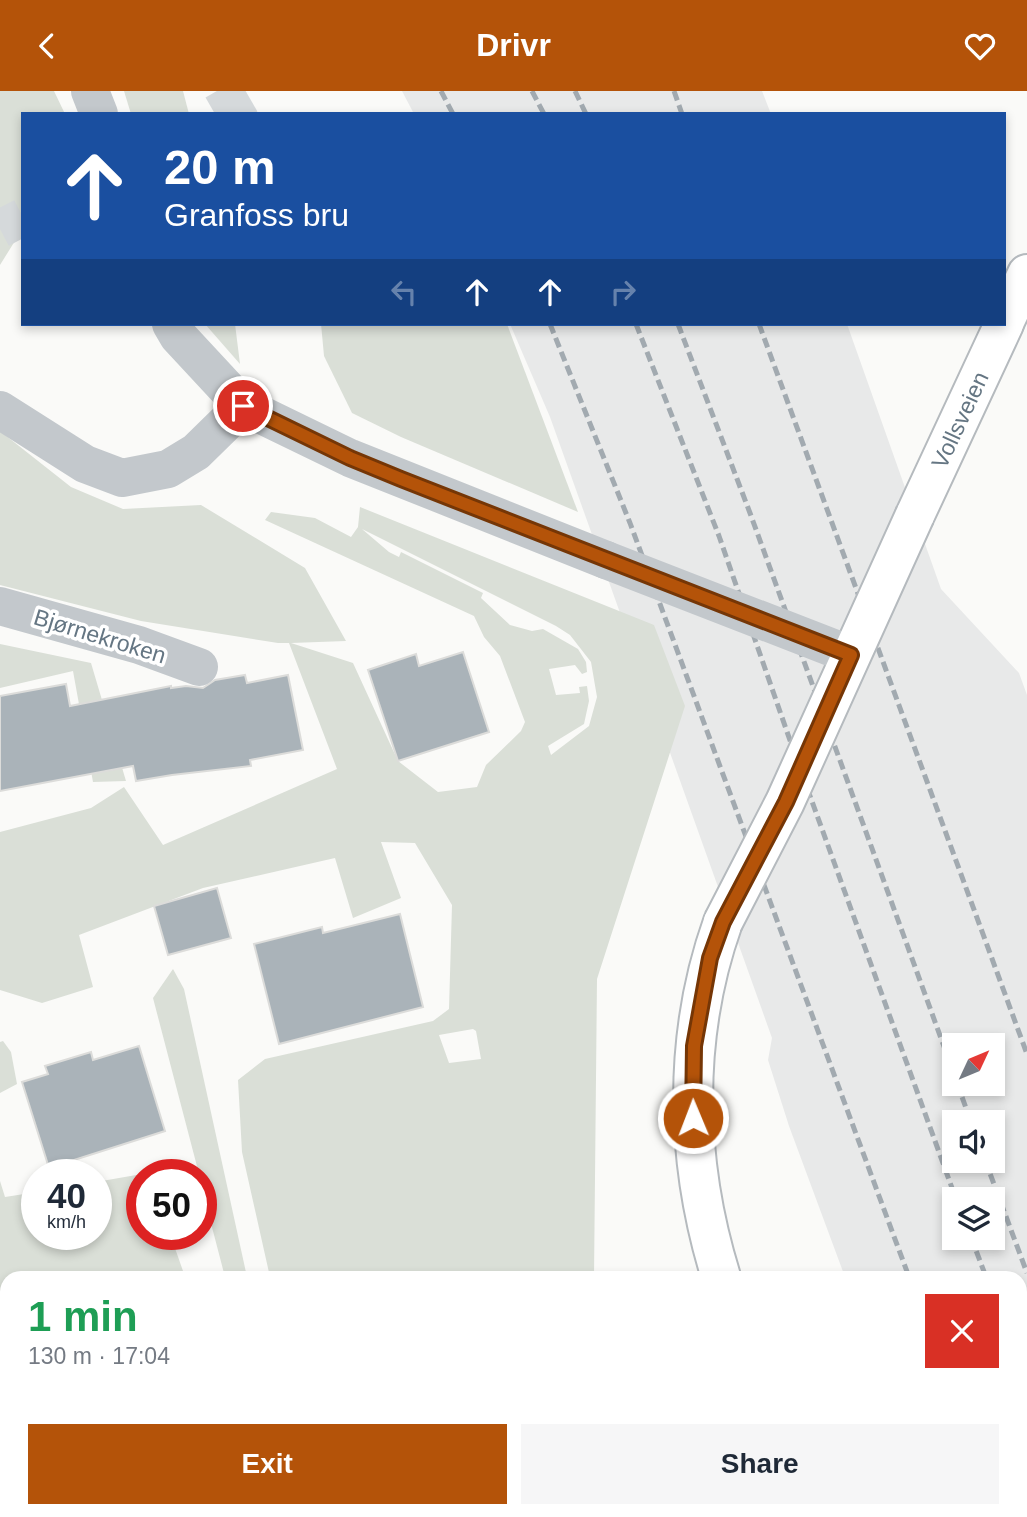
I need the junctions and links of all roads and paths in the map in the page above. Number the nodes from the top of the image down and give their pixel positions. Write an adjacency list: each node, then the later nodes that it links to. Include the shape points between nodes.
1 (90, 91): 2 (street)
2 (98, 112)
3 (1027, 274): 4 (main road, Vollsveien)
4 (1006, 320)
5 (172, 326): 7 (street)
6 (1003, 326): 10 (main road, Vollsveien, bridge)
7 (243, 406): 8 (street, via 196,452 168,469 122,478 85,464); 10 (street, bridge, via 350,458)
8 (0, 410)
9 (0, 606): 11 (street, Bjørnekroken)
10 (851, 655): 12 (main road, Vollsveien, bridge, via 786,802 723,922 701,1000 694,1046 694,1143)
11 (199, 667)
12 (720, 1271)

